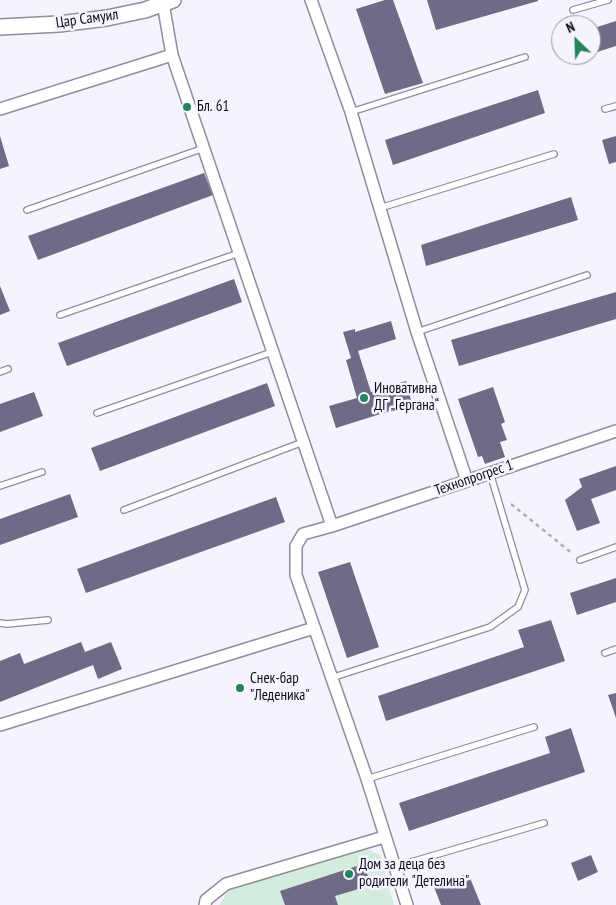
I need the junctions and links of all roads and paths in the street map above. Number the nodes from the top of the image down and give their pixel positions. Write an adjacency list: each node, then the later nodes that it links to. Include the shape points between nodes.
1 (311, 0): 11 (street)
2 (608, 0): 4 (lane)
3 (168, 2): 5 (street, Цар Самуил, via 107,18); 6 (street)
4 (573, 10)
5 (0, 27)
6 (172, 55): 9 (street); 12 (street)
7 (525, 57): 11 (lane)
8 (616, 106): 10 (lane)
9 (0, 109)
10 (605, 109)
11 (351, 112): 14 (street)
12 (204, 148): 15 (lane); 16 (street)
13 (554, 154): 14 (lane)
14 (380, 208): 19 (street)
15 (27, 210)
16 (239, 253): 18 (lane); 20 (street)
17 (587, 275): 19 (lane)
18 (60, 315)
19 (418, 332): 28 (street)
20 (272, 352): 23 (lane); 25 (street)
21 (8, 369): 22 (lane)
22 (0, 372)
23 (97, 413)
24 (616, 431): 27 (street, Технопрогрес 1)
25 (303, 442): 31 (lane); 32 (street)
26 (42, 472): 29 (lane)
27 (490, 473): 28 (street, Технопрогрес 1); 30 (lane)
28 (467, 481): 32 (street, Технопрогрес 1)
29 (0, 486)
30 (496, 492): 34 (path); 40 (lane, via 525,590 518,607 490,627)
31 (124, 510)
32 (332, 526): 37 (street, Технопрогрес 1, via 303,534 296,546 296,575)
33 (616, 548): 34 (lane)
34 (580, 560)
35 (48, 620): 36 (lane)
36 (0, 623)
37 (314, 628): 40 (street, Технопрогрес 1); 41 (street)
38 (616, 649): 39 (lane)
39 (605, 652)
40 (331, 678): 43 (street, Технопрогрес 1)
41 (0, 725)
42 (534, 727): 43 (lane)
43 (367, 779): 45 (street, Технопрогрес 1)
44 (544, 823): 46 (lane)
45 (384, 837): 46 (street, Технопрогрес 1); 47 (street, via 226,884 206,900)
46 (394, 867): 48 (street, Технопрогрес 1)
47 (205, 905)
48 (407, 905)

